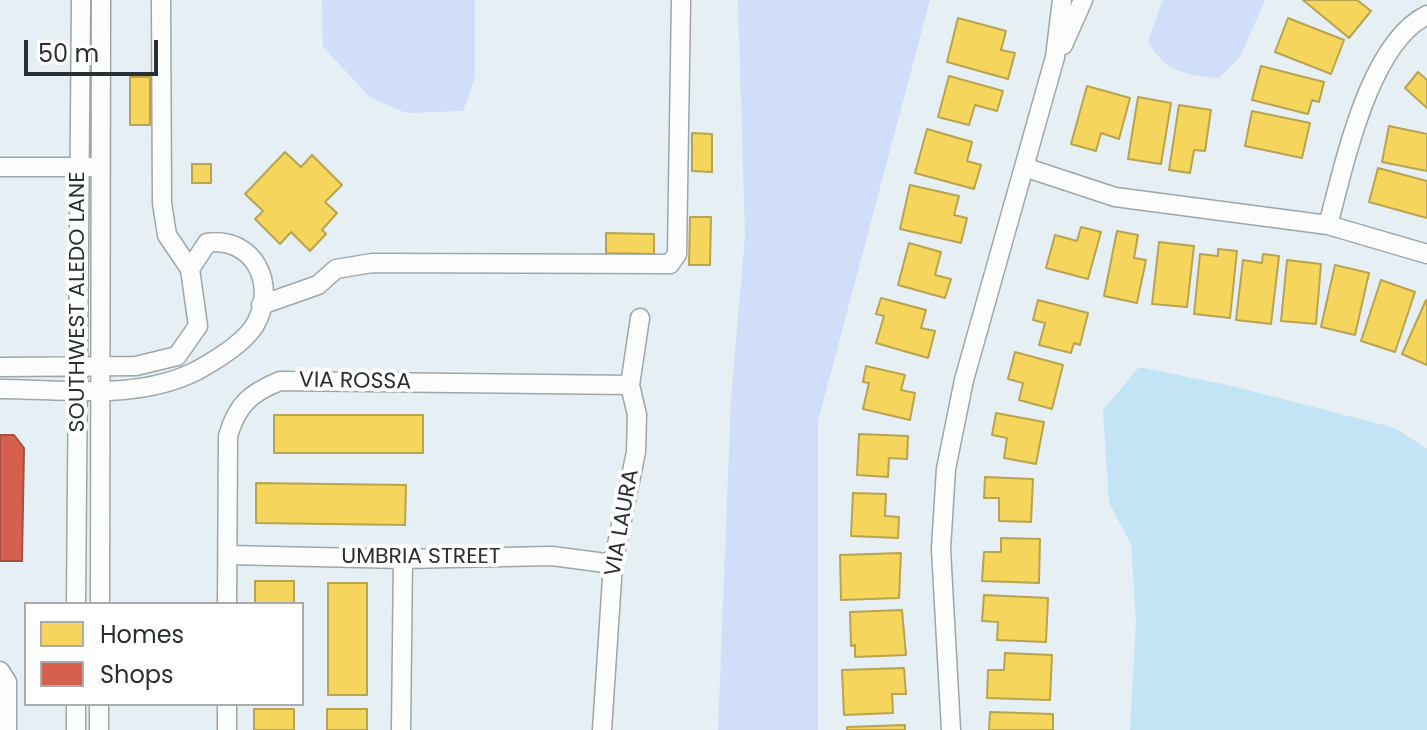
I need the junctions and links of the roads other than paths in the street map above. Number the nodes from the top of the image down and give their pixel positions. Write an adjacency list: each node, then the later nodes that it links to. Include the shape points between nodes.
1 (81, 0): 10 (street, SOUTHWEST ALEDO LANE)
2 (101, 0): 11 (street, SOUTHWEST ALEDO LANE)
3 (161, 0): 15 (street, via 162,203 167,235)
4 (681, 0): 16 (street, via 677,254 670,264 372,263 336,269 318,285)
5 (1062, 0): 8 (street)
6 (1083, 0): 8 (street)
7 (1427, 15): 13 (street, via 1394,47 1366,90)
8 (1055, 57): 12 (street)
9 (0, 167): 10 (street)
10 (79, 167): 11 (street); 21 (street, SOUTHWEST ALEDO LANE)
11 (101, 167): 22 (street, SOUTHWEST ALEDO LANE)
12 (1024, 167): 13 (street, via 1115,197); 43 (street, via 964,380 946,469 941,549)
13 (1328, 225): 14 (street)
14 (1427, 254)
15 (190, 269): 16 (street, via 207,243 224,240 245,251 263,274); 18 (street)
16 (261, 305): 19 (street, via 256,324)
17 (640, 318): 23 (street, VIA LAURA)
18 (196, 329): 19 (street); 22 (street, via 177,356 136,366)
19 (224, 352): 26 (street, via 198,370 152,388)
20 (0, 367): 21 (street)
21 (78, 367): 22 (street); 25 (street, SOUTHWEST ALEDO LANE)
22 (100, 367): 26 (street, SOUTHWEST ALEDO LANE)
23 (630, 385): 27 (street, VIA ROSSA, via 280,381 266,386 252,392 235,412 228,436); 29 (street, VIA LAURA, via 637,415 636,452)
24 (0, 389): 25 (street)
25 (78, 390): 26 (street); 30 (street, SOUTHWEST ALEDO LANE)
26 (100, 390): 31 (street, SOUTHWEST ALEDO LANE)
27 (228, 555): 28 (street, UMBRIA STREET); 32 (street, VIA ROSSA)
28 (403, 559): 29 (street, UMBRIA STREET, via 552,556); 41 (street)
29 (613, 564): 42 (street, VIA LAURA)
30 (76, 602)
31 (100, 602)
32 (227, 602)
33 (0, 671): 37 (street, via 7,682)
34 (76, 706): 38 (street)
35 (99, 706): 39 (street)
36 (227, 706): 40 (street)
37 (7, 730)
38 (76, 730)
39 (99, 730)
40 (227, 730)
41 (401, 730)
42 (602, 730)
43 (951, 730)

